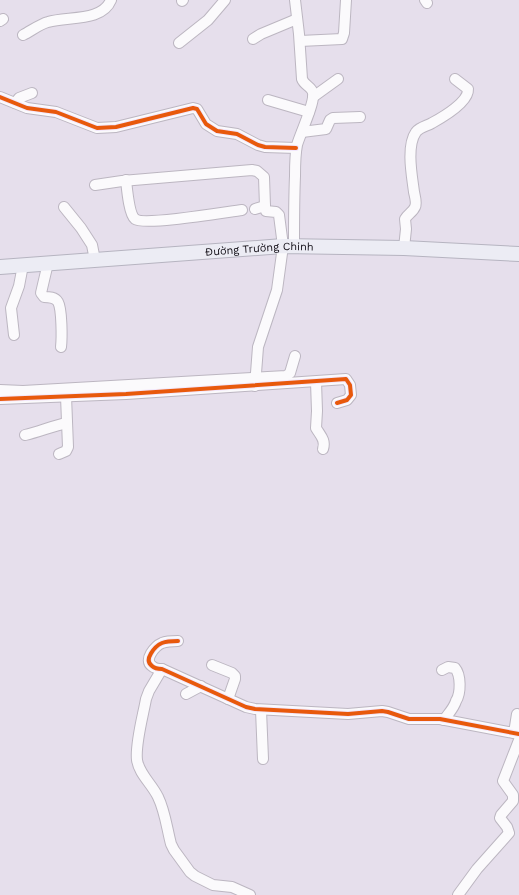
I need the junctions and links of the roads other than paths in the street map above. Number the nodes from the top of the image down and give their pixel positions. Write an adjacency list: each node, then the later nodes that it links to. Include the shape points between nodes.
1 (111, 0): 6 (street, via 104,11 96,15 47,22)
2 (225, 0): 9 (street, via 208,20)
3 (295, 0): 5 (street)
4 (346, 0): 8 (street, via 342,39)
5 (297, 19): 7 (street); 8 (street)
6 (23, 35)
7 (253, 39)
8 (300, 41): 14 (street, via 302,79 312,90)
9 (179, 43)
10 (455, 79): 26 (street, via 468,89 467,97 449,113 419,129 412,139 416,205 405,219)
11 (338, 80): 14 (street)
12 (32, 93): 16 (street, via 19,98)
13 (0, 97): 16 (street)
14 (313, 98): 17 (street)
15 (268, 100): 17 (street)
16 (15, 103): 20 (street, via 34,110 56,112 106,129 194,108 206,124 217,131 241,135 265,147)
17 (309, 112): 19 (street)
18 (360, 116): 19 (street, via 333,118 326,129)
19 (302, 132): 20 (street)
20 (296, 148): 25 (street, via 294,198)
21 (126, 180): 22 (street); 24 (street, via 132,215 143,222); 25 (street, via 257,171 264,177 260,208 279,215)
22 (95, 185)
23 (64, 207): 28 (street, via 82,228 92,245)
24 (242, 210)
25 (288, 246): 26 (highway, Đường Trường Chinh); 28 (highway, Đường Trường Chinh); 35 (street, via 258,347)
26 (404, 248): 27 (highway, Đường Trường Chinh)
27 (519, 254)
28 (95, 260): 29 (highway, Đường Trường Chinh)
29 (48, 263): 30 (highway, Đường Trường Chinh); 33 (street, via 41,294 58,302)
30 (23, 265): 31 (highway, Đường Trường Chinh); 32 (street, via 11,308)
31 (0, 267)
32 (14, 335)
33 (61, 347)
34 (295, 356): 35 (street, via 290,373 286,376)
35 (255, 381): 36 (street); 37 (street)
36 (316, 382): 41 (street, via 349,382 351,396); 44 (street, via 316,428 323,440)
37 (126, 389): 38 (street); 39 (street)
38 (0, 390)
39 (66, 396): 40 (street); 42 (street)
40 (0, 399)
41 (337, 403)
42 (67, 423): 43 (street); 45 (street, via 68,447)
43 (24, 435)
44 (323, 449)
45 (59, 454)
46 (178, 641): 48 (street, via 161,643 151,653 149,660 152,667)
47 (212, 665): 52 (street, via 235,676)
48 (162, 669): 50 (street); 58 (street, via 146,699 136,752 140,770 161,802 174,850 190,872 213,885 232,886)
49 (442, 670): 55 (street, via 448,667 455,668 460,683 457,701)
50 (201, 686): 51 (street); 52 (street)
51 (186, 694)
52 (228, 699): 53 (street)
53 (261, 710): 55 (street, via 348,714 382,711 409,719); 57 (street)
54 (517, 714): 56 (street)
55 (444, 720): 56 (street)
56 (517, 736): 59 (street, via 503,781 513,795 512,802 500,818 509,833)
57 (263, 759)
58 (250, 895)
59 (458, 895)

